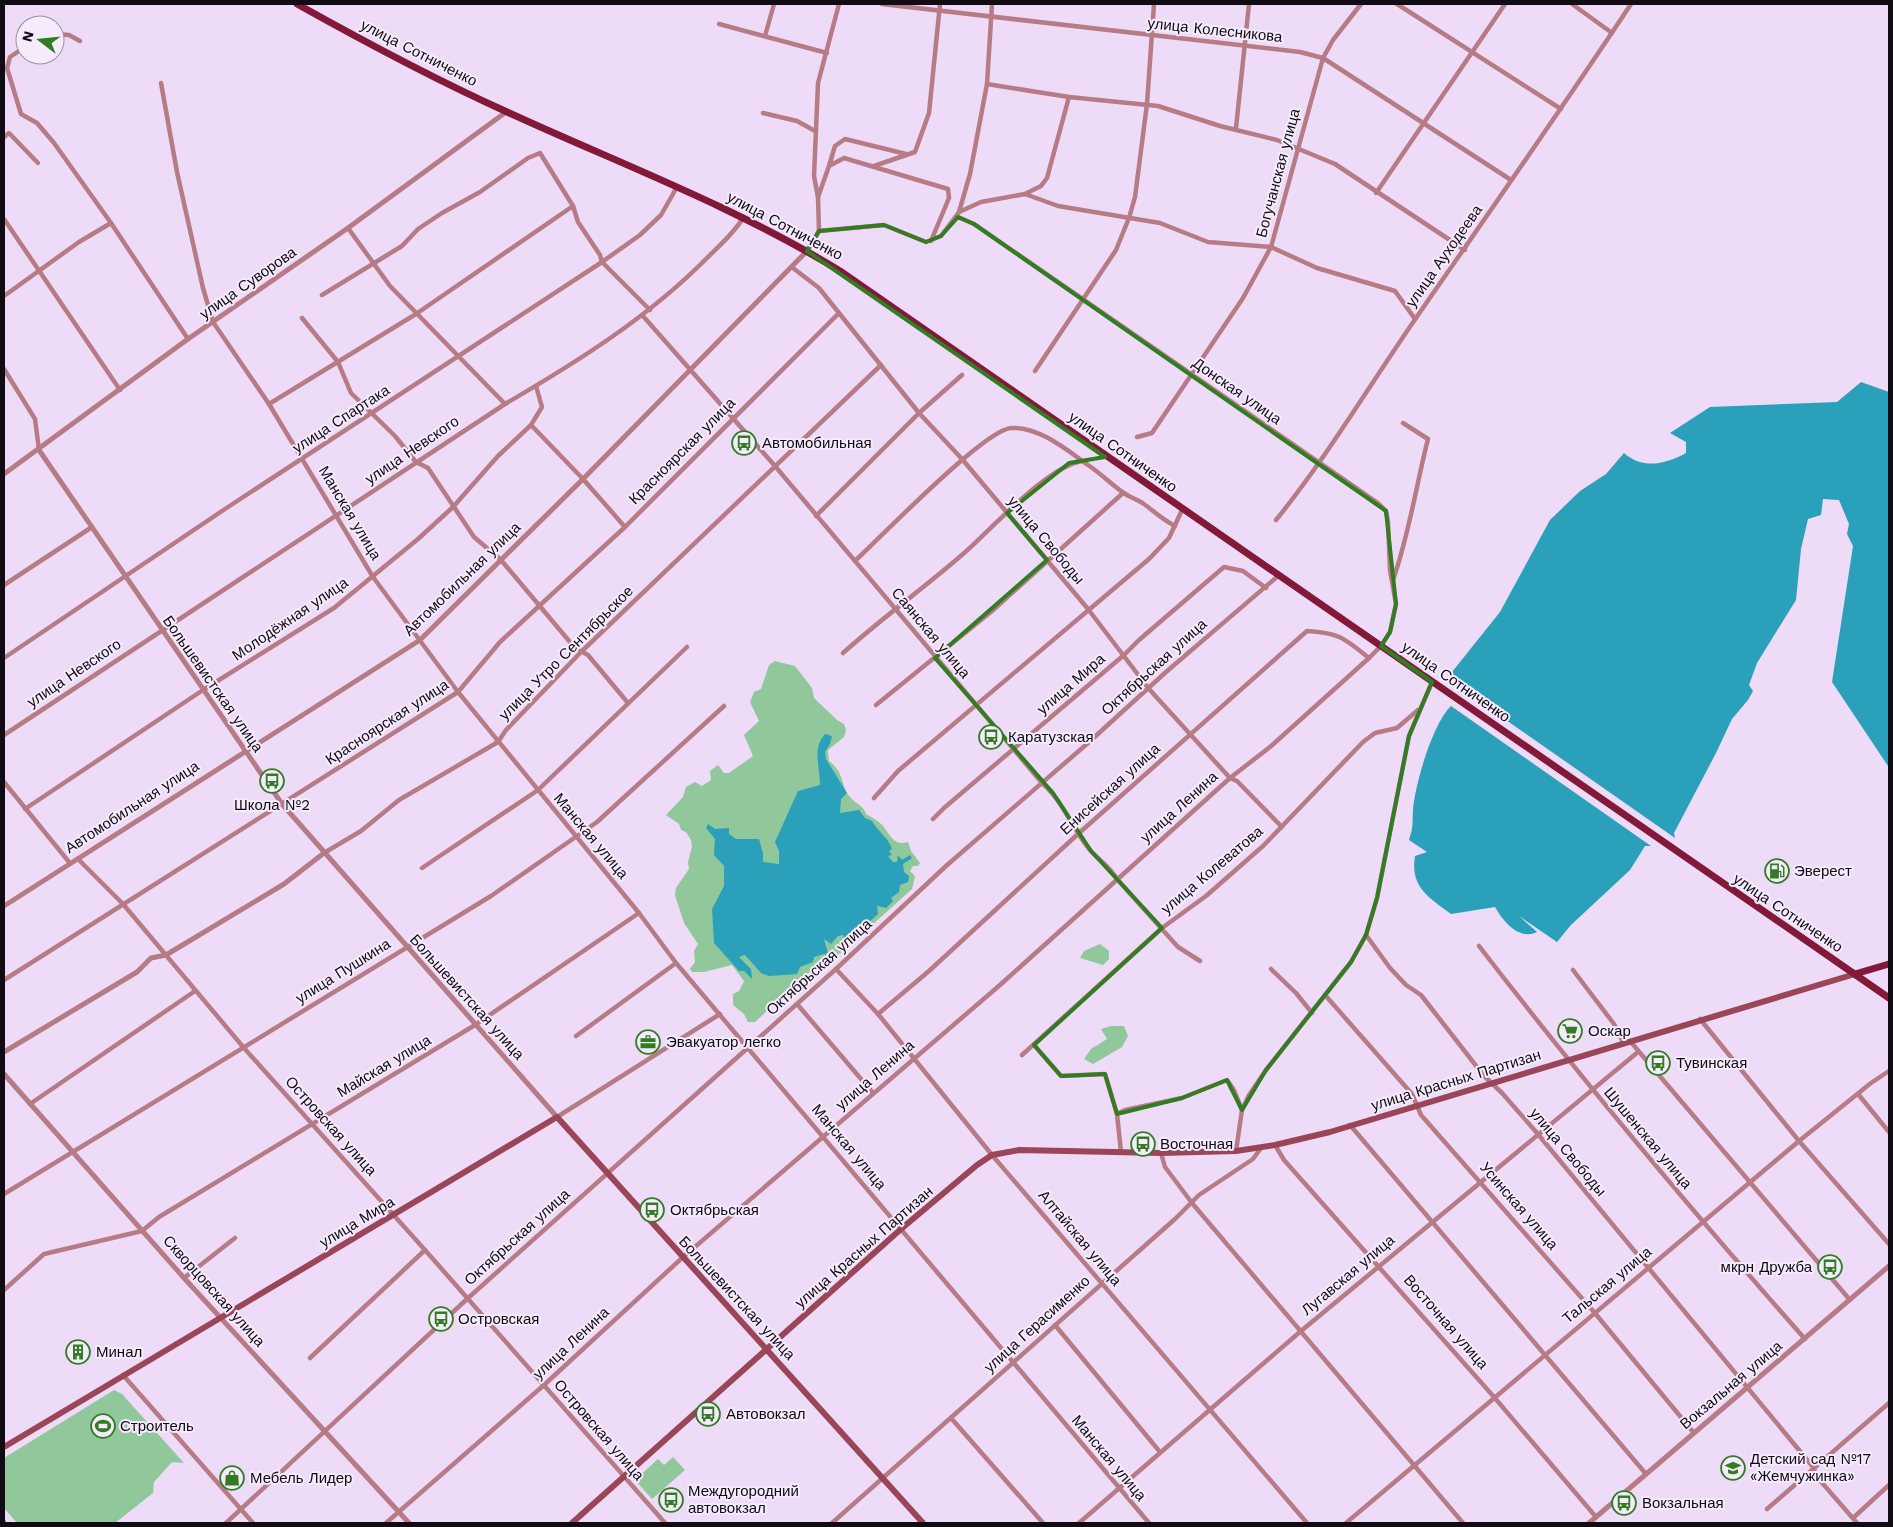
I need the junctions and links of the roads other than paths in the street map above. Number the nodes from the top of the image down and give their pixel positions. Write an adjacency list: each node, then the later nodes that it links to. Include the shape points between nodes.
1 (297, 4): 32 (main road, улица Сотниченко)
2 (774, 4): 19 (street)
3 (840, 4): 23 (street)
4 (882, 4): 14 (street, улица Колесникова)
5 (940, 4): 14 (street)
6 (992, 4): 15 (street)
7 (1154, 4): 20 (street)
8 (1249, 4): 22 (street)
9 (1360, 4): 26 (street, Богучанская улица)
10 (1397, 4): 25 (street)
11 (1505, 4): 25 (street)
12 (1572, 4): 17 (street)
13 (1630, 4): 17 (street, улица Ауходеева)
14 (940, 10): 15 (street, улица Колесникова); 39 (street, via 929,112 915,152)
15 (990, 16): 20 (street, улица Колесникова); 28 (street)
16 (718, 24): 19 (street)
17 (1612, 33): 31 (street, улица Ауходеева)
18 (65, 35): 21 (street)
19 (766, 36): 23 (street)
20 (1150, 36): 22 (street, улица Колесникова); 30 (street)
21 (80, 41)
22 (1244, 45): 26 (street, улица Колесникова); 35 (street)
23 (827, 53): 36 (street, via 818,83)
24 (15, 54): 53 (street, via 6,68 21,114 38,123)
25 (1472, 54): 31 (street); 34 (street)
26 (1323, 58): 34 (street, улица Колесникова); 38 (street, Богучанская улица)
27 (161, 82): 73 (street, Манская улица, via 177,172)
28 (987, 84): 29 (street); 49 (street)
29 (1069, 97): 30 (street); 46 (street, via 1046,178 1041,186)
30 (1147, 104): 35 (street); 51 (street, via 1135,197)
31 (1561, 109): 43 (street, улица Ауходеева)
32 (506, 112): 44 (main road, улица Сотниченко); 54 (street, улица Суворова)
33 (763, 113): 36 (street, via 797,121)
34 (1423, 122): 43 (street, улица Колесникова); 45 (street)
35 (1236, 128): 38 (street)
36 (815, 131): 47 (street, via 814,176)
37 (4, 137): 40 (street, via 9,133)
38 (1298, 147): 45 (street, via 1335,164); 57 (street, Богучанская улица)
39 (908, 155): 41 (street, via 845,140 835,146); 42 (street)
40 (38, 163)
41 (829, 166): 42 (street, via 844,158); 47 (street)
42 (874, 166): 56 (street, via 948,190 949,198)
43 (1511, 180): 58 (street, улица Ауходеева)
44 (677, 187): 50 (main road, улица Сотниченко); 60 (street, улица Спартака, via 661,215)
45 (1376, 193): 58 (street)
46 (1025, 194): 49 (street, via 981,202); 51 (street, via 1058,206)
47 (818, 197): 55 (street)
48 (573, 206): 60 (street, via 578,222); 61 (street, via 540,153 442,213 418,229 402,246); 68 (street)
49 (959, 214): 56 (street, via 941,236); 66 (street, Донская улица)
50 (743, 218): 59 (main road, улица Сотниченко); 67 (street, улица Невского, via 698,267)
51 (1129, 218): 57 (street, via 1160,223 1208,242); 66 (street, via 1116,250)
52 (4, 219): 63 (street)
53 (111, 223): 63 (street, via 79,242); 74 (street)
54 (348, 228): 61 (street); 73 (street, улица Суворова)
55 (819, 231): 56 (street, via 884,226 926,242); 59 (street)
56 (932, 241)
57 (1271, 247): 72 (street, via 1317,268 1395,291); 82 (street, Богучанская улица, via 1243,298)
58 (1465, 250): 72 (street, улица Ауходеева)
59 (807, 251): 62 (street, Автомобильная улица); 104 (main road, улица Сотниченко, via 900,312)
60 (602, 262): 67 (street); 75 (street, улица Спартака)
61 (374, 263): 64 (street); 68 (street)
62 (793, 268): 69 (street, улица Свободы, via 819,288); 79 (street, Автомобильная улица)
63 (40, 272): 65 (street); 84 (street)
64 (322, 295)
65 (4, 296)
66 (1082, 299): 80 (street); 82 (street, Донская улица)
67 (650, 310): 70 (street, улица Невского)
68 (416, 314): 75 (street); 76 (street)
69 (838, 314): 77 (street, улица Свободы); 89 (street, Красноярская улица)
70 (643, 316): 79 (street, Саянская улица); 83 (street, улица Невского)
71 (302, 318): 76 (street)
72 (1415, 319): 98 (street, улица Ауходеева)
73 (213, 322): 74 (street, улица Суворова); 85 (street, Манская улица)
74 (188, 339): 84 (street, улица Суворова)
75 (460, 356): 86 (street); 88 (street, улица Спартака)
76 (338, 362): 85 (street); 88 (street, via 351,394)
77 (881, 365): 87 (street, улица Свободы); 99 (street, улица Утро Сентябрьское)
78 (4, 369): 93 (street, via 35,419)
79 (690, 371): 89 (street, Саянская улица); 101 (street, Автомобильная улица)
80 (1036, 371)
81 (962, 375): 87 (street)
82 (1191, 375): 92 (street, Богучанская улица, via 1152,433); 98 (street, Донская улица)
83 (536, 386): 86 (street, улица Невского); 91 (street, Молодёжная улица, via 542,407)
84 (120, 390): 93 (street, улица Суворова)
85 (269, 404): 94 (street, Манская улица)
86 (505, 404): 97 (street, улица Невского)
87 (919, 412): 95 (street, улица Свободы); 107 (street)
88 (372, 414): 94 (street, улица Спартака); 97 (street)
89 (732, 418): 99 (street, Саянская улица); 111 (street, Красноярская улица)
90 (1403, 423): 118 (street, via 1428,439 1403,552)
91 (531, 426): 101 (street); 103 (street, Молодёжная улица, via 498,456)
92 (1137, 437)
93 (39, 450): 100 (street, улица Суворова); 110 (street, Большевистская улица)
94 (301, 459): 106 (street, Манская улица); 116 (street, улица Спартака)
95 (962, 460): 96 (street, via 994,434 1009,428 1021,428 1043,436); 105 (street, улица Свободы); 114 (street)
96 (1082, 461): 102 (street); 105 (street, via 1069,463)
97 (416, 462): 103 (street, via 428,468); 106 (street, улица Невского)
98 (1319, 463): 108 (street, улица Ауходеева); 118 (street, Донская улица, via 1386,511)
99 (775, 466): 107 (street, Саянская улица); 128 (street, улица Утро Сентябрьское)
100 (4, 474)
101 (583, 479): 111 (street); 112 (street, Автомобильная улица)
102 (1123, 493): 109 (street); 113 (street)
103 (453, 506): 112 (street, via 474,537); 117 (street, Молодёжная улица)
104 (1182, 510): 109 (street); 115 (main road, улица Сотниченко)
105 (1007, 513): 113 (street, улица Свободы); 123 (street, via 964,554)
106 (338, 515): 117 (street, Манская улица); 124 (street, улица Невского)
107 (816, 516): 114 (street, Саянская улица)
108 (1276, 520)
109 (1175, 526): 122 (street, via 1169,538 1149,559)
110 (92, 527): 116 (street, Большевистская улица); 119 (street)
111 (625, 527): 121 (street, Красноярская улица)
112 (501, 560): 121 (street); 125 (street, Автомобильная улица)
113 (1047, 560): 122 (street, улица Свободы); 132 (street)
114 (855, 561): 123 (street, Саянская улица)
115 (1278, 576): 120 (street, Октябрьская улица); 126 (main road, улица Сотниченко)
116 (124, 577): 124 (street, Большевистская улица); 131 (street, улица Спартака)
117 (374, 577): 125 (street, Манская улица); 136 (street, Молодёжная улица, via 334,608)
118 (1392, 582): 126 (street, Донская улица, via 1396,604 1390,632)
119 (4, 585)
120 (1266, 588): 130 (street, улица Мира, via 1243,571 1224,567); 135 (street, Октябрьская улица, via 1228,617)
121 (540, 607): 128 (street); 137 (street, Красноярская улица, via 500,642)
122 (1088, 609): 130 (street, улица Свободы); 141 (street)
123 (895, 610): 129 (street); 132 (street, Саянская улица)
124 (161, 631): 136 (street, Большевистская улица); 143 (street, улица Невского)
125 (420, 640): 137 (street, Манская улица); 146 (street, Автомобильная улица)
126 (1381, 646): 133 (street, улица Ленина); 134 (main road, улица Сотниченко)
127 (687, 647): 138 (street)
128 (581, 652): 138 (street, via 588,655); 145 (street, улица Утро Сентябрьское)
129 (843, 653)
130 (1124, 656): 135 (street, улица Свободы); 147 (street, улица Мира)
131 (4, 658)
132 (935, 658): 140 (street); 141 (street, Саянская улица)
133 (1369, 658): 144 (street, Енисейская улица, via 1331,632 1307,631); 148 (street, улица Ленина, via 1270,747)
134 (1432, 682): 142 (street); 178 (main road, улица Сотниченко)
135 (1149, 689): 144 (street, улица Свободы); 150 (street, Октябрьская улица)
136 (203, 690): 146 (street, Большевистская улица); 154 (street, Молодёжная улица)
137 (458, 692): 145 (street, Манская улица); 153 (street, Красноярская улица)
138 (628, 703): 151 (street)
139 (724, 706): 158 (street, улица Пушкина, via 597,822)
140 (876, 706)
141 (976, 706): 147 (street, Саянская улица); 152 (street, via 898,771)
142 (1418, 710): 156 (street, улица Колеватова, via 1397,728 1376,732 1363,742); 168 (street, via 1409,736 1377,898)
143 (4, 735)
144 (1191, 735): 148 (street, улица Свободы); 157 (street, Енисейская улица)
145 (498, 742): 151 (street, Манская улица); 159 (street, улица Утро Сентябрьское, via 399,800 362,832)
146 (244, 750): 153 (street, Большевистская улица); 160 (street, Автомобильная улица)
147 (1015, 750): 150 (street, Саянская улица); 155 (street, улица Мира)
148 (1230, 778): 156 (street, улица Свободы, via 1237,781); 163 (street, улица Ленина)
149 (4, 782): 154 (street)
150 (1042, 783): 157 (street, Саянская улица, via 1054,793); 175 (street, Октябрьская улица, via 946,866)
151 (538, 790): 158 (street, Манская улица); 162 (street)
152 (874, 798)
153 (282, 804): 159 (street, Большевистская улица); 164 (street, Красноярская улица)
154 (25, 809): 161 (street)
155 (933, 819)
156 (1282, 826): 167 (street, улица Колеватова, via 1264,846 1206,896)
157 (1078, 834): 163 (street, Саянская улица); 186 (street, Енисейская улица)
158 (576, 837): 166 (street, Манская улица); 169 (street, улица Пушкина, via 491,896)
159 (324, 853): 169 (street, Большевистская улица); 171 (street, улица Утро Сентябрьское, via 284,884)
160 (78, 859): 161 (street, Автомобильная улица); 164 (street, Островская улица)
161 (69, 862): 165 (street, Автомобильная улица)
162 (422, 868)
163 (1117, 879): 167 (street, Саянская улица); 197 (street, улица Ленина)
164 (123, 904): 171 (street, Островская улица); 179 (street, Красноярская улица)
165 (4, 906)
166 (639, 913): 173 (street, Манская улица); 188 (street, Майская улица)
167 (1162, 928): 172 (street, Саянская улица, via 1178,947); 191 (street, улица Колеватова)
168 (1366, 935): 181 (street, via 1351,962); 201 (street, улица Свободы, via 1390,968 1421,995)
169 (406, 946): 188 (street, Большевистская улица); 193 (street, улица Пушкина)
170 (1479, 946): 198 (street, Шушенская улица)
171 (166, 955): 180 (street, Островская улица); 194 (street, улица Утро Сентябрьское, via 151,958 137,972)
172 (1200, 961)
173 (676, 963): 185 (street, Манская улица); 189 (street)
174 (1889, 964): 178 (main road)
175 (836, 969): 183 (street, Октябрьская улица); 186 (street, Алтайская улица)
176 (1272, 969): 184 (street)
177 (1573, 970): 190 (street)
178 (1855, 974): 182 (main road, улица Сотниченко); 187 (main road, улица Красных Партизан)
179 (4, 980)
180 (195, 991): 193 (street, Островская улица); 205 (street)
181 (1325, 996): 184 (street); 206 (street, Усинская улица, via 1412,1094)
182 (1889, 998)
183 (797, 1004): 192 (street, Октябрьская улица); 203 (street)
184 (1312, 1013): 207 (street, via 1266,1070)
185 (720, 1014): 192 (street, Манская улица); 209 (street, улица Мира)
186 (878, 1014): 197 (street, Алтайская улица)
187 (1700, 1019): 190 (main road, улица Красных Партизан); 215 (street)
188 (475, 1025): 209 (street, Большевистская улица); 210 (street, Майская улица)
189 (576, 1036)
190 (1626, 1041): 195 (street); 198 (main road, улица Красных Партизан)
191 (1034, 1045): 196 (street, улица Колеватова); 208 (street, via 1061,1076 1104,1074)
192 (748, 1047): 214 (street, Манская улица); 223 (street, Октябрьская улица)
193 (244, 1048): 210 (street, Островская улица); 219 (street, улица Пушкина)
194 (4, 1052)
195 (1638, 1052): 202 (street, Лугавская улица); 225 (street)
196 (1022, 1055)
197 (912, 1059): 203 (street, улица Ленина); 222 (street, Алтайская улица)
198 (1566, 1059): 201 (main road, улица Красных Партизан); 202 (street, Шушенская улица)
199 (1889, 1071): 204 (street, Тальская улица)
200 (4, 1074): 205 (street, Скворцовская улица)
201 (1491, 1083): 206 (main road, улица Красных Партизан); 213 (street, улица Свободы)
202 (1592, 1089): 213 (street, Лугавская улица); 230 (street, Шушенская улица)
203 (873, 1093): 214 (street, улица Ленина)
204 (1858, 1094): 212 (street); 215 (street, Тальская улица)
205 (30, 1104): 219 (street, Скворцовская улица)
206 (1416, 1105): 211 (main road, улица Красных Партизан); 224 (street, Усинская улица)
207 (1242, 1110): 208 (street, via 1227,1080 1182,1098); 218 (street)
208 (1117, 1114): 220 (street)
209 (557, 1116): 223 (main road, Большевистская улица); 228 (main road, улица Мира)
210 (312, 1123): 228 (street, Островская улица); 232 (street, Майская улица, via 159,1217)
211 (1350, 1125): 216 (main road, улица Красных Партизан); 229 (street)
212 (1889, 1132)
213 (1537, 1133): 224 (street, Лугавская улица); 239 (street, улица Свободы)
214 (824, 1136): 231 (street, Манская улица); 236 (street, улица Ленина)
215 (1799, 1141): 225 (street, Тальская улица); 234 (street)
216 (1275, 1146): 217 (main road, улица Красных Партизан); 237 (street, Восточная улица)
217 (1261, 1148): 218 (main road, улица Красных Партизан); 227 (street, улица Герасименко, via 1253,1159)
218 (1236, 1151): 221 (main road, улица Красных Партизан)
219 (72, 1152): 226 (street, улица Пушкина); 232 (street, Скворцовская улица)
220 (1121, 1152): 221 (main road, улица Красных Партизан); 222 (main road, улица Красных Партизан, via 1019,1150)
221 (1160, 1153): 227 (street, via 1165,1167)
222 (992, 1155): 231 (main road, улица Красных Партизан); 241 (street, Алтайская улица)
223 (607, 1172): 236 (main road, Большевистская улица); 243 (street, Октябрьская улица)
224 (1481, 1180): 229 (street, Лугавская улица); 245 (street, Усинская улица)
225 (1750, 1182): 230 (street, Тальская улица); 244 (street)
226 (4, 1194)
227 (1192, 1202): 241 (street, улица Герасименко); 248 (street)
228 (394, 1214): 235 (street, Островская улица); 246 (main road, улица Мира)
229 (1432, 1221): 237 (street, Лугавская улица); 251 (street)
230 (1702, 1222): 239 (street, Тальская улица); 249 (street, Шушенская улица)
231 (901, 1229): 250 (main road, улица Красных Партизан); 253 (street, Манская улица)
232 (142, 1231): 240 (street, Скворцовская улица); 242 (street, Майская улица, via 44,1254)
233 (236, 1238): 240 (street)
234 (1889, 1244)
235 (425, 1250): 243 (street, Островская улица); 252 (street)
236 (682, 1258): 250 (main road, Большевистская улица); 255 (street, улица Ленина)
237 (1379, 1266): 248 (street, Лугавская улица); 257 (street, Восточная улица)
238 (1889, 1266): 244 (street, Вокзальная улица)
239 (1648, 1267): 245 (street, Тальская улица); 256 (street, улица Свободы)
240 (184, 1278): 246 (street, Скворцовская улица)
241 (1102, 1283): 247 (street, улица Герасименко); 259 (street, Алтайская улица)
242 (4, 1290)
243 (467, 1300): 255 (street, Островская улица); 261 (street, Октябрьская улица)
244 (1850, 1300): 249 (street, Вокзальная улица)
245 (1594, 1312): 251 (street, Тальская улица); 262 (street, Усинская улица)
246 (221, 1317): 254 (main road, улица Мира); 261 (street, Скворцовская улица)
247 (1055, 1325): 253 (street, улица Герасименко); 264 (street)
248 (1301, 1331): 259 (street, Лугавская улица); 265 (street)
249 (1805, 1340): 256 (street, Вокзальная улица)
250 (767, 1349): 268 (main road, улица Красных Партизан); 269 (main road, Большевистская улица)
251 (1544, 1355): 257 (street, Тальская улица); 267 (street)
252 (310, 1358)
253 (1012, 1363): 260 (street, улица Герасименко); 271 (street, Манская улица)
254 (123, 1376): 263 (main road, улица Мира); 273 (street)
255 (544, 1386): 268 (street, Островская улица); 274 (street, улица Ленина)
256 (1748, 1387): 262 (street, Вокзальная улица); 266 (street, улица Свободы)
257 (1494, 1397): 265 (street, Тальская улица); 275 (street, Восточная улица)
258 (1889, 1403): 266 (street)
259 (1208, 1410): 264 (street, Лугавская улица); 288 (street, Алтайская улица)
260 (951, 1418): 269 (street, улица Герасименко); 285 (street)
261 (324, 1432): 273 (street, Октябрьская улица); 274 (street, Скворцовская улица)
262 (1694, 1433): 267 (street, Вокзальная улица)
263 (4, 1446)
264 (1160, 1452): 271 (street, Лугавская улица)
265 (1415, 1465): 289 (street, Тальская улица); 290 (street)
266 (1813, 1467): 272 (street); 276 (street, улица Свободы, via 1817,1477)
267 (1646, 1474): 275 (street, Вокзальная улица)
268 (624, 1478): 281 (main road, улица Красных Партизан); 282 (street, Островская улица)
269 (883, 1478): 283 (street, улица Герасименко); 284 (main road, Большевистская улица)
270 (1889, 1485): 276 (street)
271 (1119, 1488): 286 (street, Лугавская улица); 287 (street, Манская улица)
272 (1767, 1509)
273 (241, 1510): 277 (street, Октябрьская улица); 278 (street)
274 (399, 1512): 279 (street, улица Ленина); 280 (street, Скворцовская улица)
275 (1596, 1517): 291 (street, Вокзальная улица)
276 (1853, 1518): 292 (street, улица Свободы)
277 (226, 1523)
278 (253, 1523)
279 (386, 1523)
280 (409, 1523)
281 (572, 1523)
282 (665, 1523)
283 (832, 1523)
284 (923, 1523)
285 (1043, 1523)
286 (1079, 1523)
287 (1149, 1523)
288 (1307, 1523)
289 (1346, 1523)
290 (1463, 1523)
291 (1589, 1523)
292 (1857, 1523)

